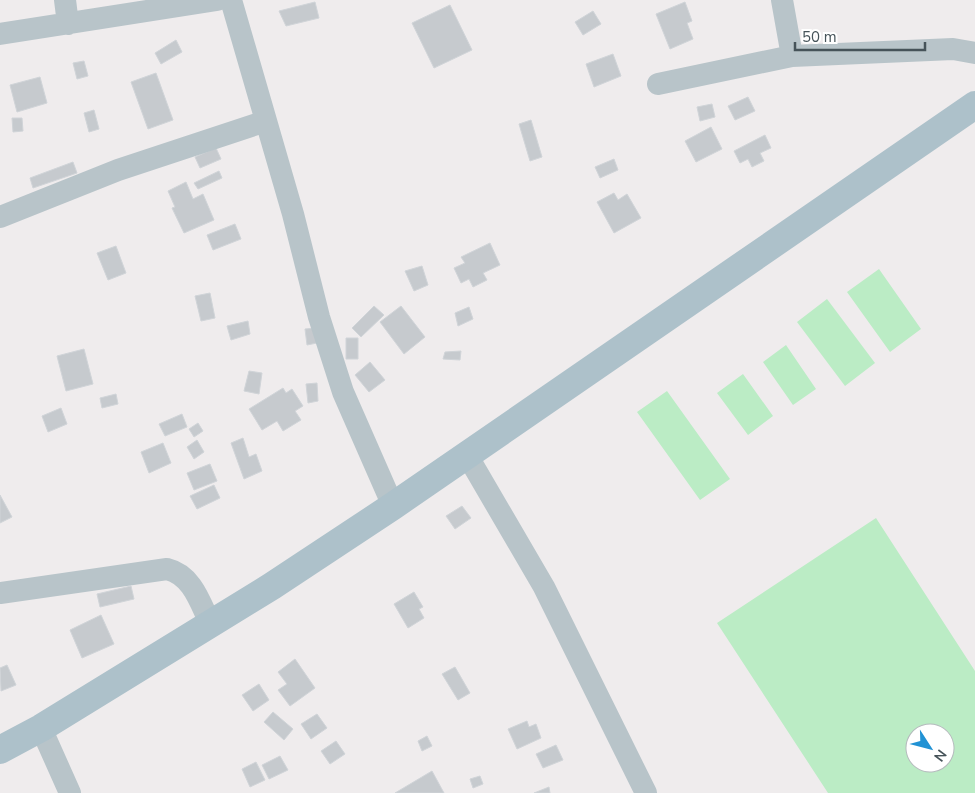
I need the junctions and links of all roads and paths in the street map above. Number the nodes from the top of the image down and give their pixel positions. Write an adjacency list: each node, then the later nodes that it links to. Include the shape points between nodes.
1 (66, 0): 5 (street)
2 (217, 0): 5 (street)
3 (231, 0): 11 (street)
4 (782, 0): 8 (street)
5 (68, 24): 6 (street)
6 (0, 34)
7 (975, 53): 8 (street, via 952,49)
8 (792, 56): 9 (street)
9 (658, 84)
10 (975, 105): 13 (main road)
11 (266, 121): 12 (street, via 118,170); 14 (street, via 319,318 343,392)
12 (0, 217)
13 (467, 455): 14 (main road); 20 (street, via 544,587)
14 (393, 506): 16 (main road)
15 (0, 593): 16 (street, via 167,570 174,571 193,586)
16 (210, 623): 17 (main road)
17 (41, 728): 18 (main road); 19 (street)
18 (0, 750)
19 (70, 793)
20 (646, 793)

